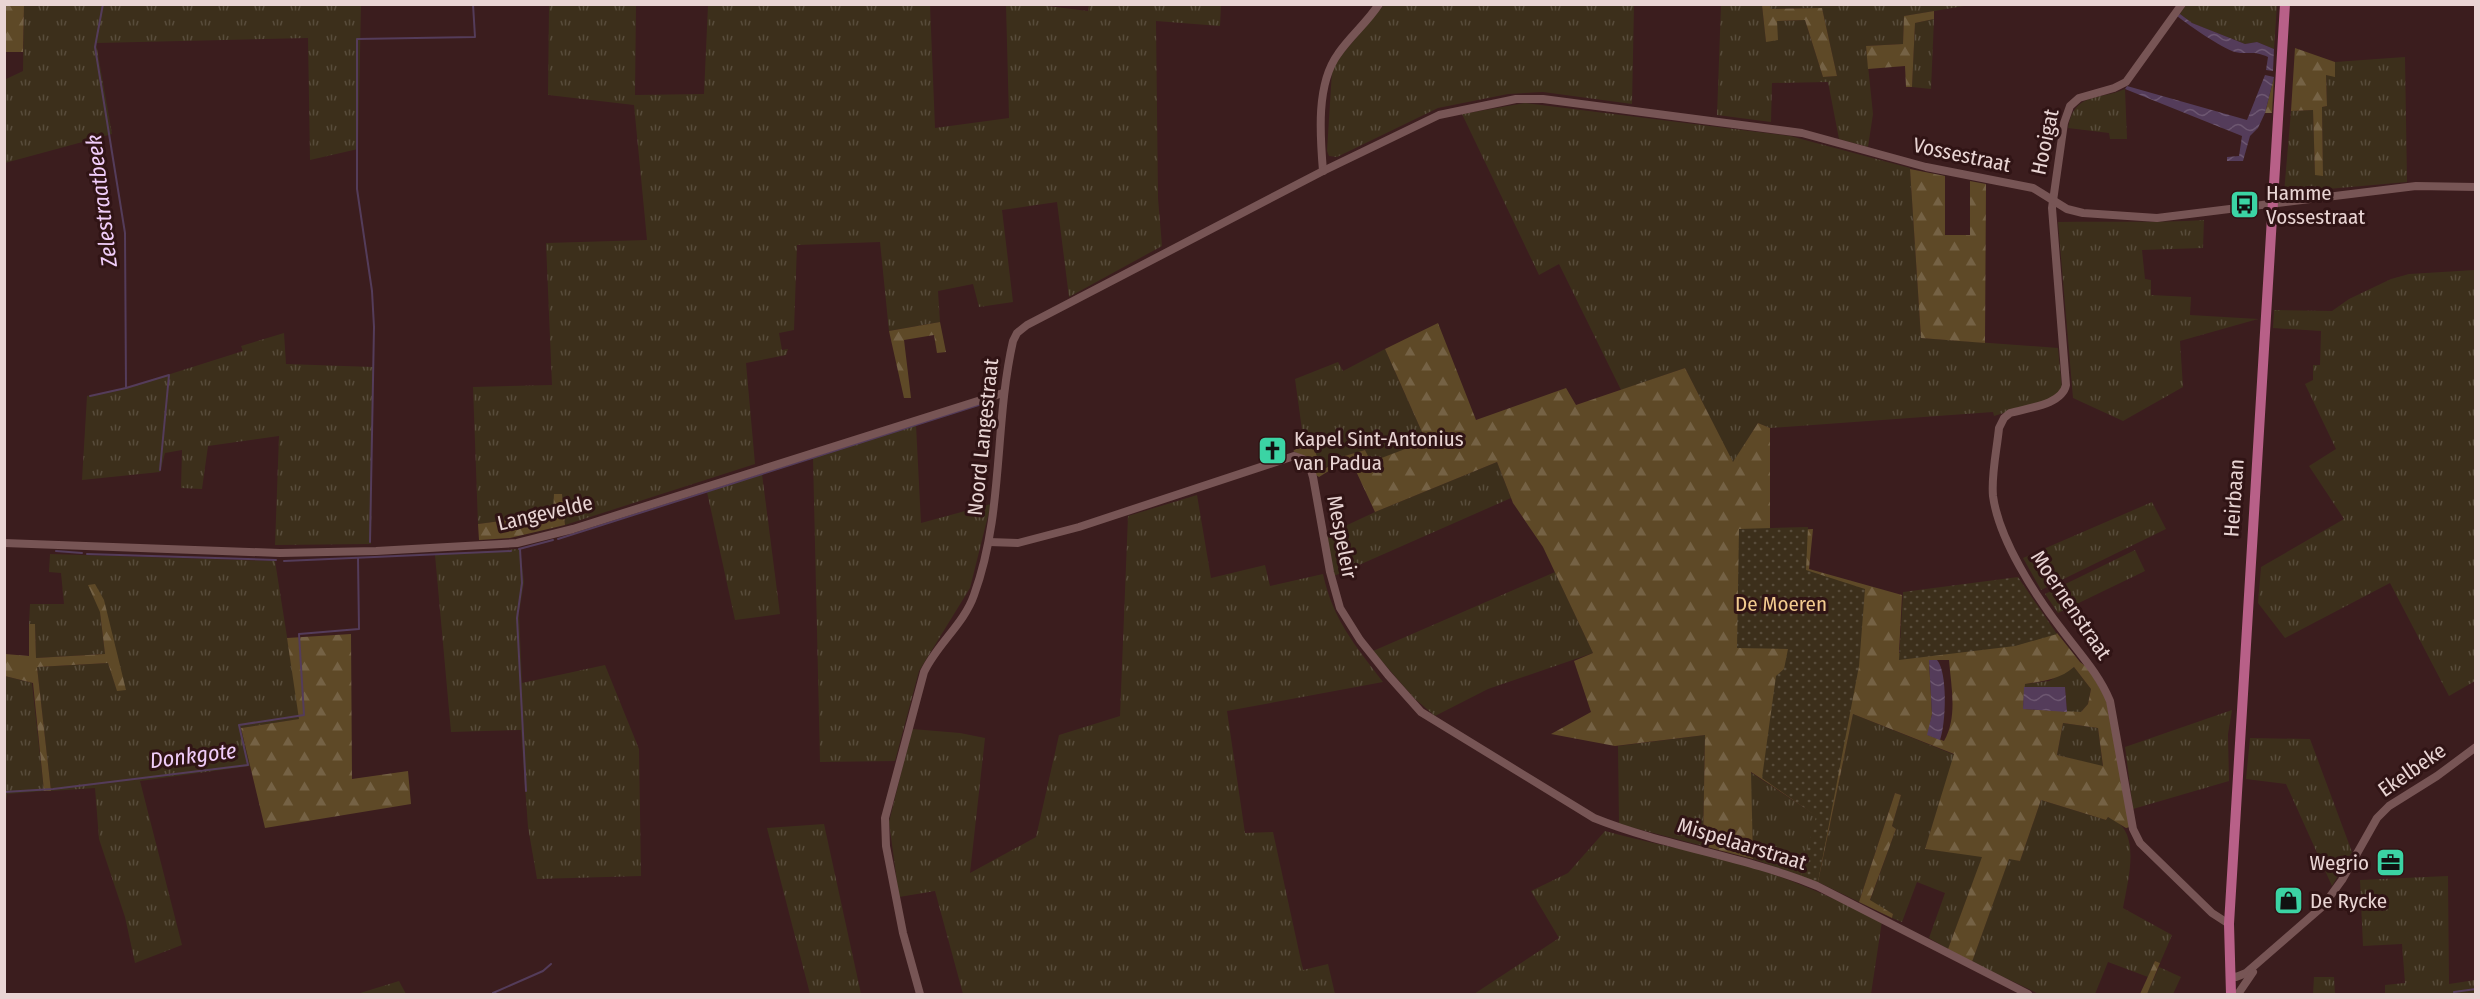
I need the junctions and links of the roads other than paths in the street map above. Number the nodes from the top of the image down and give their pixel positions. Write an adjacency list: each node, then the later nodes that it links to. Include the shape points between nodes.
1 (1380, 4): 5 (street, via 1347,41 1329,70 1324,89)
2 (2182, 4): 7 (street, Hooigat, via 2126,82 2079,98 2070,106)
3 (2285, 4): 8 (main road, Heirbaan)
4 (1439, 115): 5 (street, Noord Langestraat); 7 (street, Vossestraat, via 1516,99 1543,99 1770,127 1926,167 2032,188)
5 (1323, 171): 9 (street, Noord Langestraat, via 1028,325 1013,341)
6 (2475, 188): 8 (street, Vossestraat, via 2415,186)
7 (2052, 198): 8 (street, Vossestraat, via 2077,212 2148,219); 14 (street, Moernenstraat, via 2066,385 2057,399 2010,413 2001,423 1995,503 2025,575 2103,683 2110,701 2133,829 2140,843 2212,914)
8 (2272, 206): 14 (main road, Heirbaan)
9 (1003, 393): 10 (street, Noord Langestraat, via 996,509); 11 (street, Langevelde, via 573,529 517,543 280,553)
10 (989, 542): 12 (street, Mespeleir, via 1018,543 1049,535 1254,467 1294,456 1303,459 1313,477 1329,572 1340,608 1390,678 1421,712); 17 (street, Noord Langestraat, via 973,599 932,654 924,672 885,818 886,846 903,933)
11 (4, 543)
12 (1448, 729): 18 (street, Mispelaarstraat, via 1594,818 1782,872 1817,886)
13 (2475, 747): 15 (street, Ekelbeke, via 2389,806 2377,818 2323,906)
14 (2229, 924): 16 (main road, Heirbaan)
15 (2258, 963): 16 (street, Ekelbeke, via 2242,976); 20 (street, Ekelbeke)
16 (2230, 975): 19 (main road, Heirbaan)
17 (920, 994)
18 (2028, 994)
19 (2231, 994)
20 (2238, 994)

